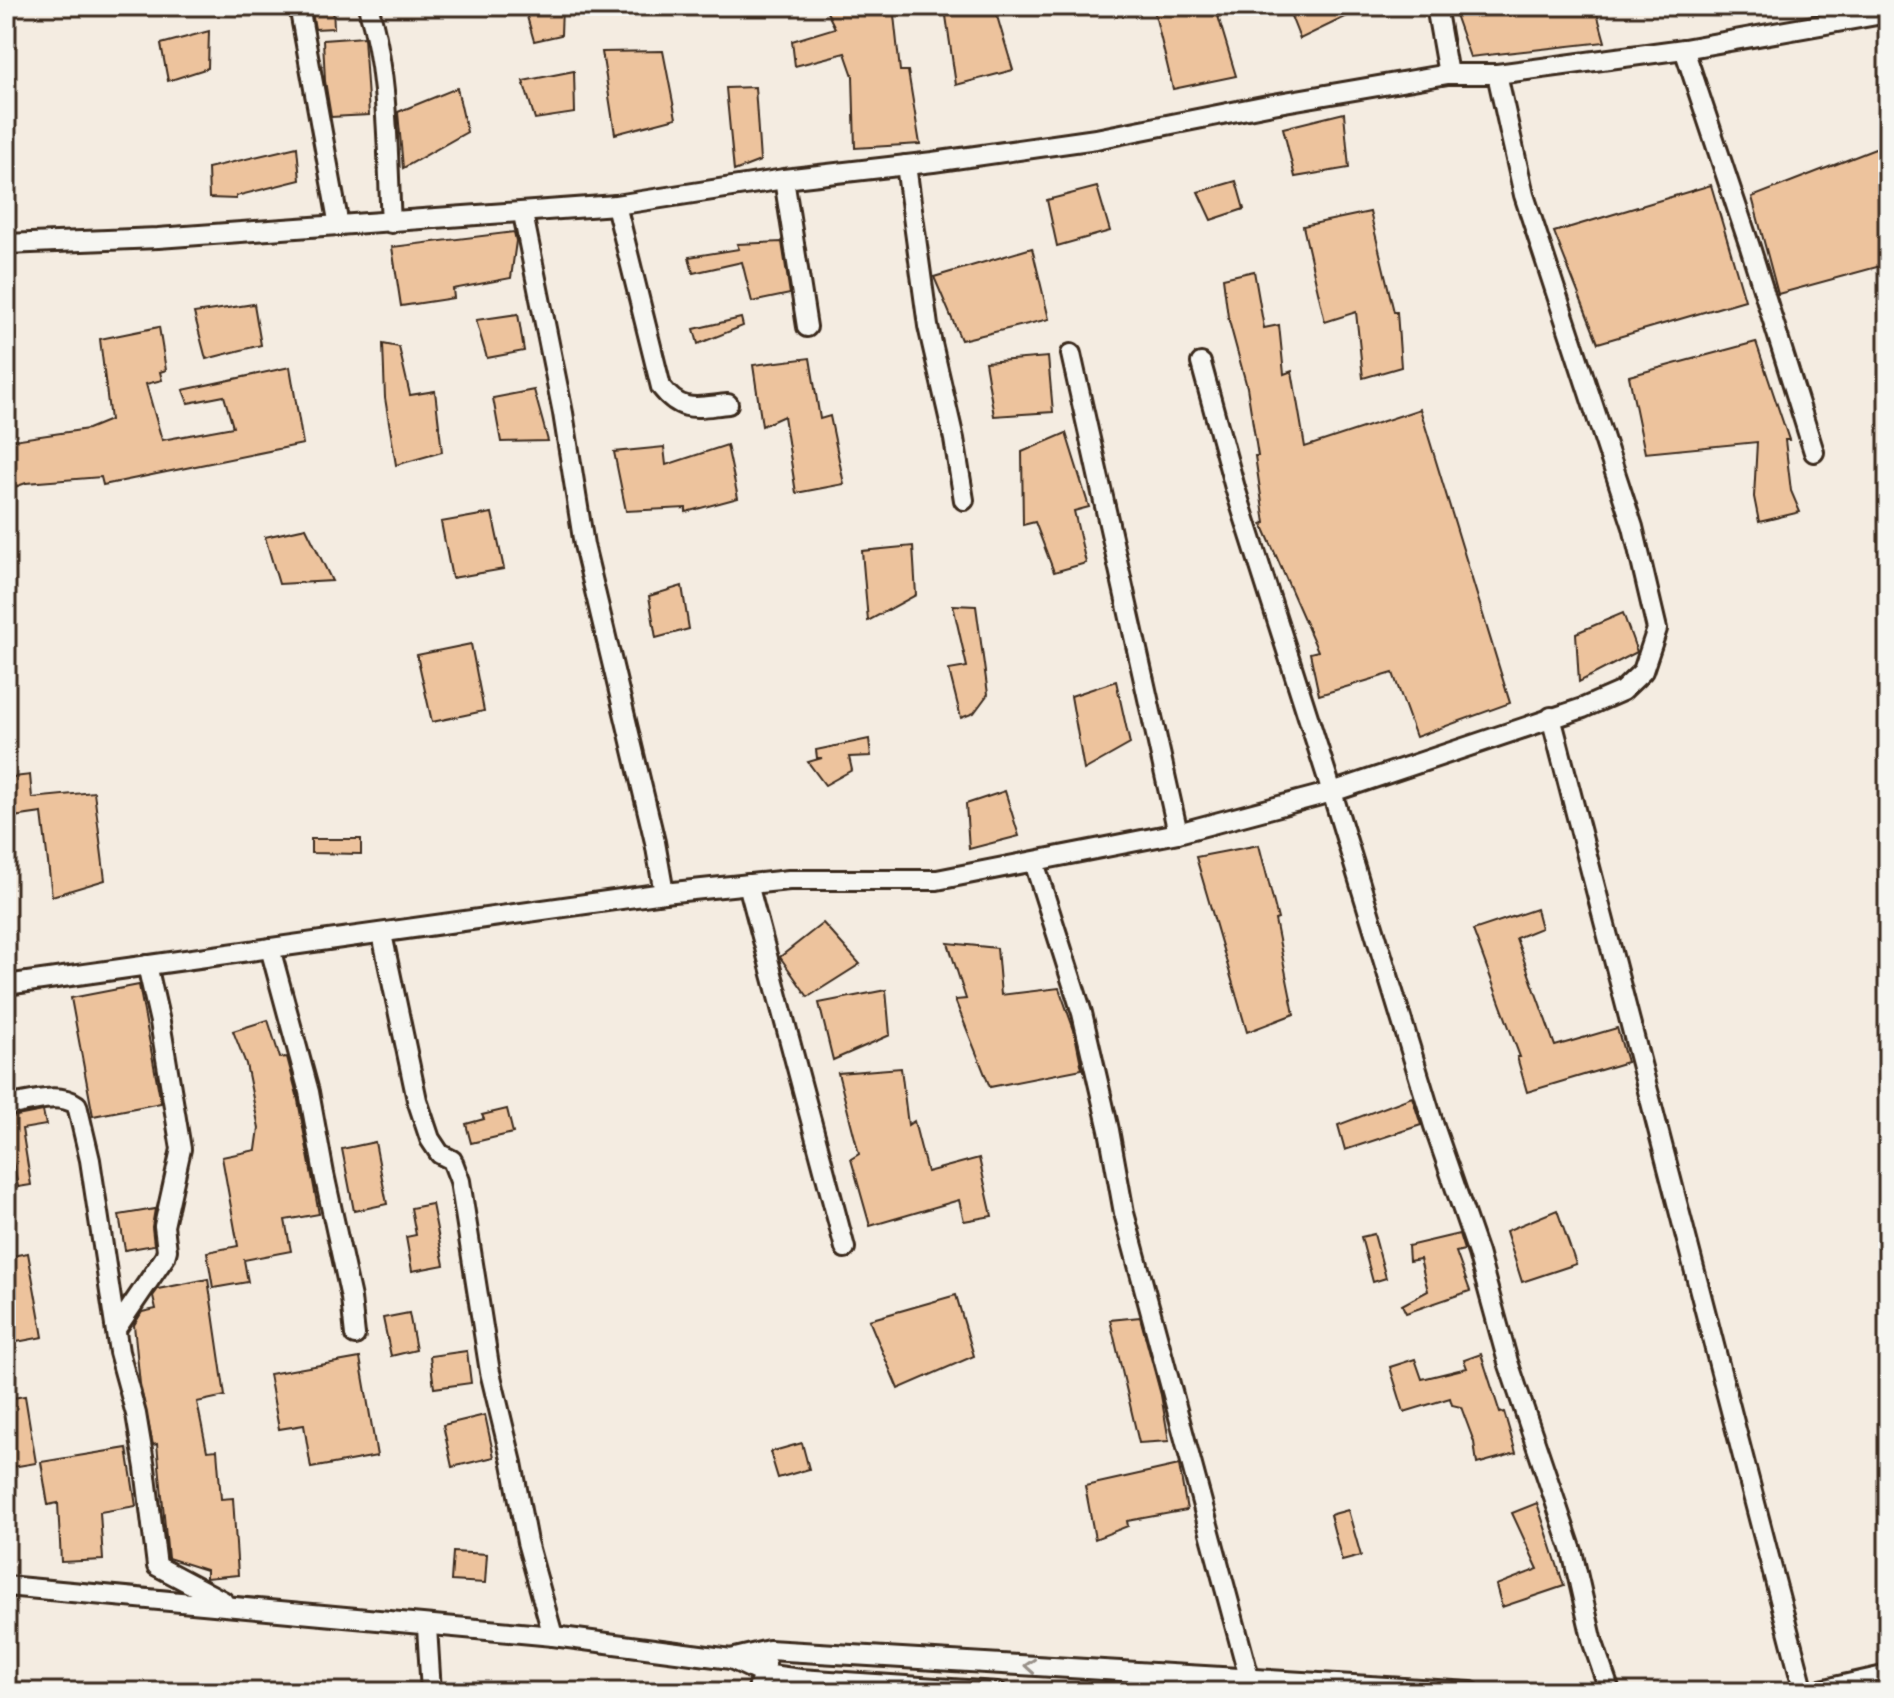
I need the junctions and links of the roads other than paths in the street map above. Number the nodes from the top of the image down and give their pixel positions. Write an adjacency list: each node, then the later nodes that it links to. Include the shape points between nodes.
1 (299, 6): 13 (street)
2 (368, 6): 12 (street, via 376,32)
3 (1436, 6): 6 (street)
4 (1888, 13): 5 (street)
5 (1684, 49): 7 (street); 19 (street)
6 (1448, 74): 7 (street); 8 (street, via 1096,139)
7 (1497, 74): 21 (street, via 1524,195 1633,527 1657,629 1643,671 1622,691)
8 (906, 165): 9 (street); 20 (street, via 928,326)
9 (784, 179): 10 (street); 15 (street)
10 (616, 205): 11 (street); 18 (street, via 661,387 687,408)
11 (523, 214): 12 (street); 26 (street, via 584,545)
12 (391, 223): 13 (street)
13 (339, 226): 14 (street)
14 (6, 244)
15 (807, 327)
16 (1071, 354): 23 (street)
17 (1201, 363): 22 (street)
18 (728, 404)
19 (1814, 452)
20 (964, 500)
21 (1551, 717): 22 (street); 51 (street)
22 (1332, 792): 23 (street); 50 (street, via 1508,1362 1572,1551)
23 (1178, 833): 24 (street)
24 (1034, 862): 25 (street, via 937,880); 45 (street, via 1082,1013 1124,1213)
25 (748, 884): 26 (street); 32 (street)
26 (664, 893): 27 (street)
27 (382, 934): 28 (street); 38 (street, via 417,1100 430,1139 452,1160 460,1181 490,1372)
28 (270, 948): 29 (street); 34 (street, via 309,1092)
29 (147, 965): 30 (street); 33 (street, via 181,1149 164,1226 165,1257)
30 (6, 985)
31 (6, 1106): 33 (street, via 56,1097 77,1105)
32 (845, 1248)
33 (116, 1329): 36 (street, via 145,1468 157,1566)
34 (355, 1335)
35 (6, 1586): 36 (street)
36 (229, 1605): 37 (street)
37 (427, 1627): 38 (street); 46 (street)
38 (553, 1636): 41 (street)
39 (769, 1650): 40 (street); 41 (street); 42 (street)
40 (806, 1652): 44 (street); 45 (street, one-way to 40)
41 (731, 1659): 42 (street)
42 (763, 1674): 44 (street); 47 (street)
43 (1888, 1675): 52 (street)
44 (798, 1685): 48 (street)
45 (1252, 1686): 49 (street)
46 (431, 1692)
47 (757, 1692)
48 (997, 1692)
49 (1471, 1692)
50 (1610, 1692)
51 (1804, 1692)
52 (1812, 1692)

